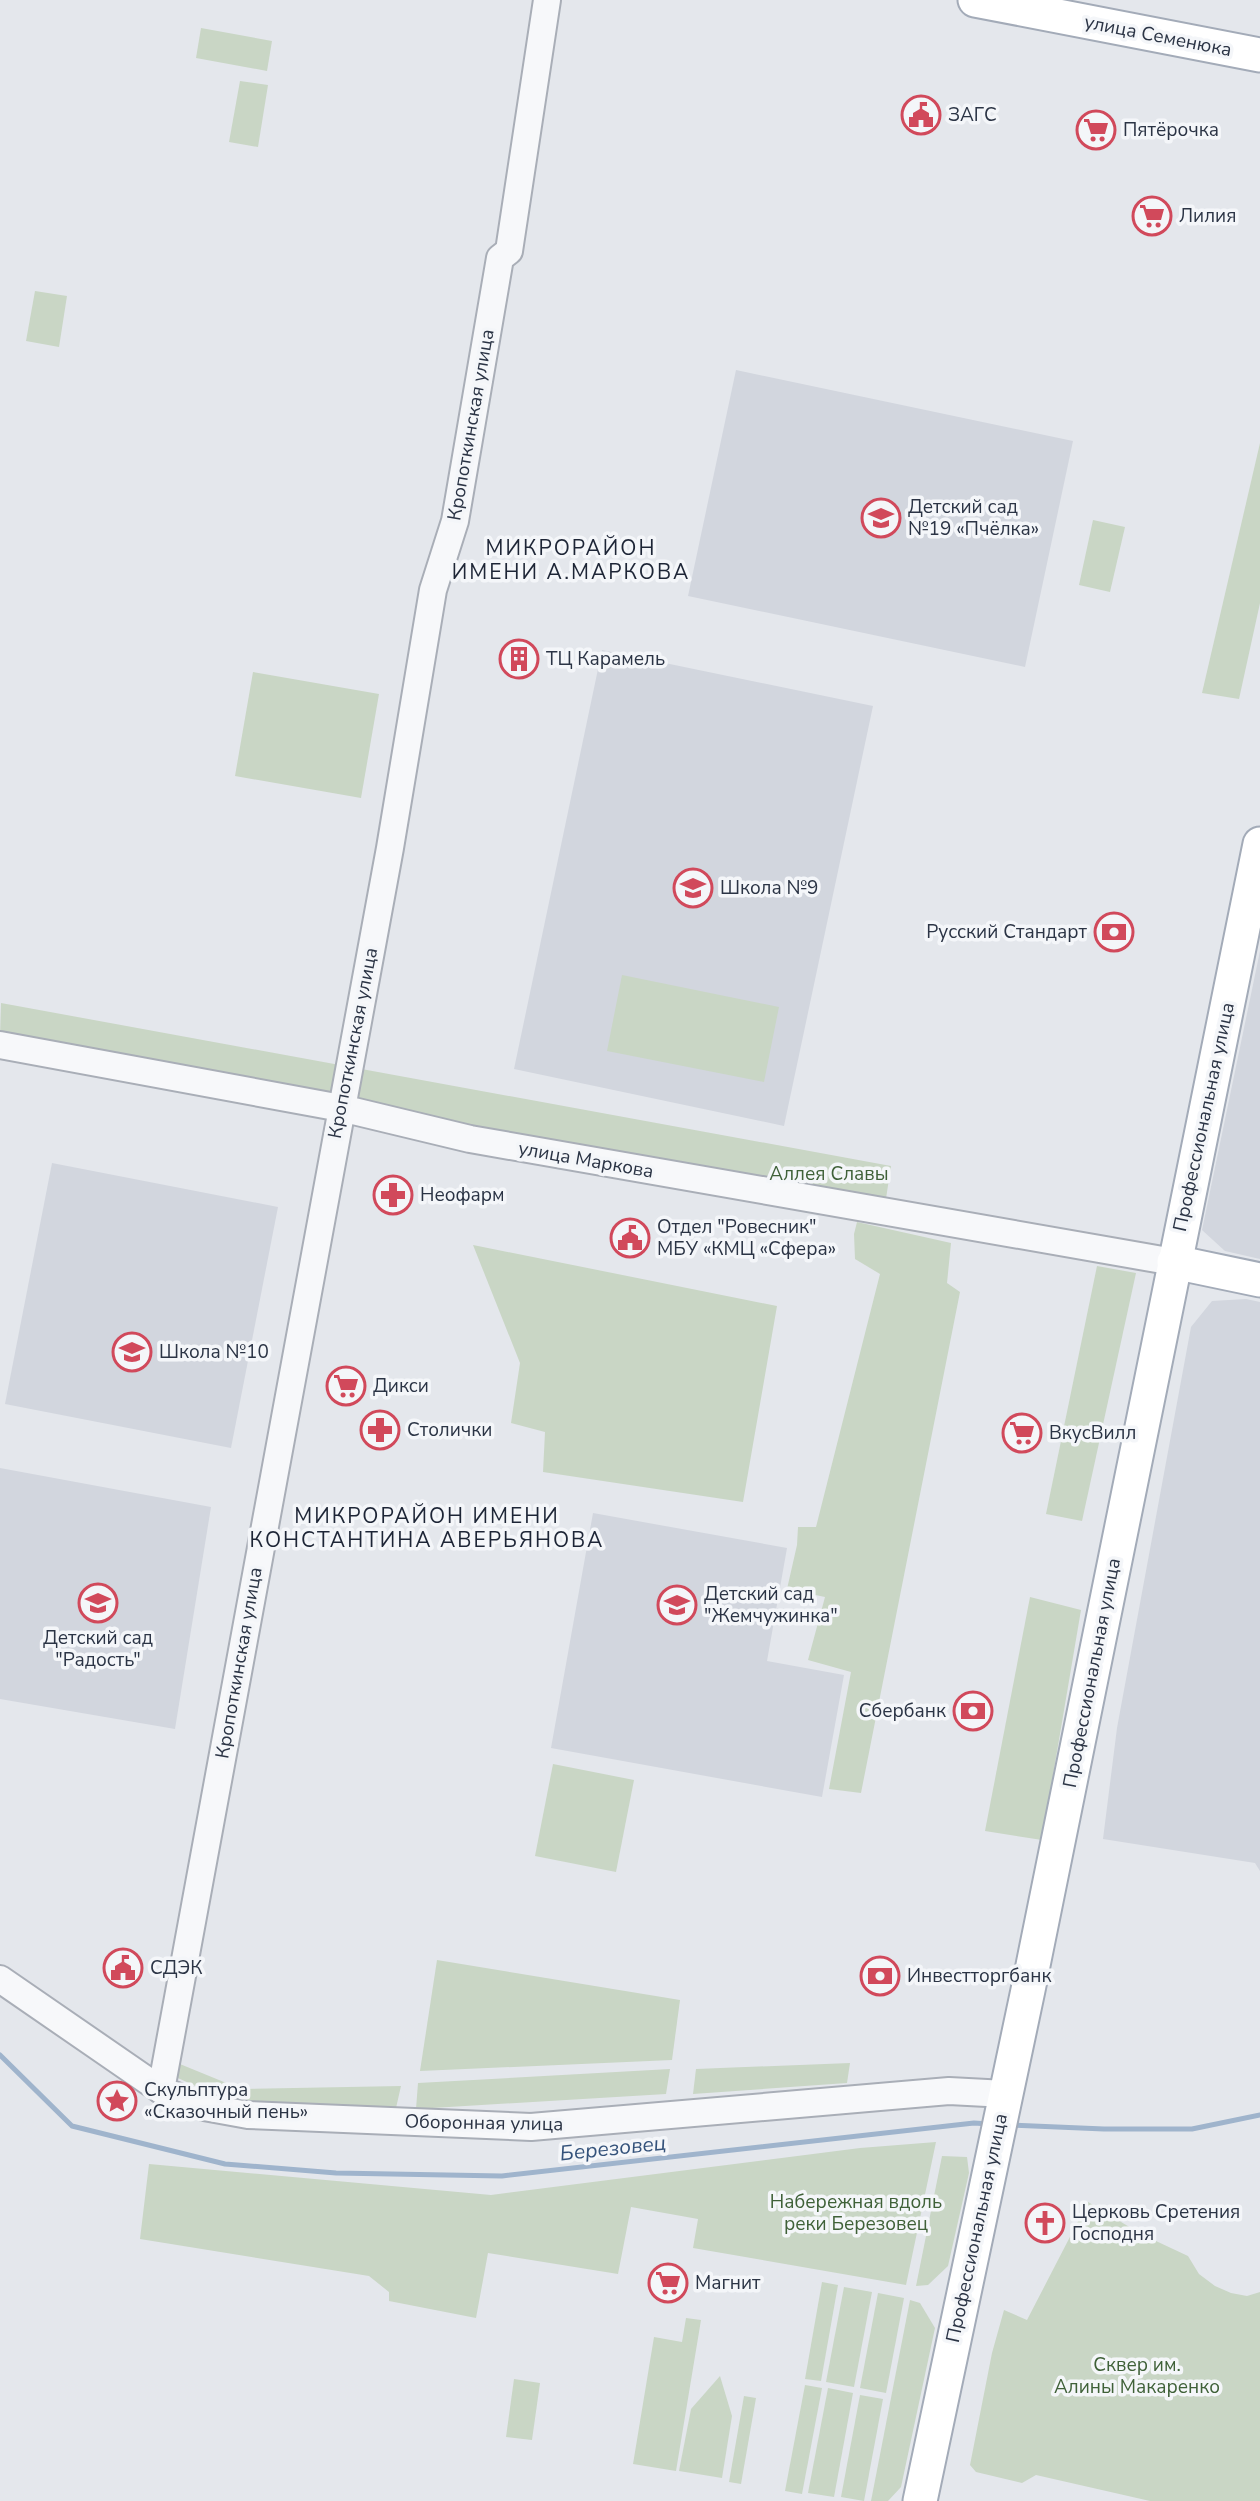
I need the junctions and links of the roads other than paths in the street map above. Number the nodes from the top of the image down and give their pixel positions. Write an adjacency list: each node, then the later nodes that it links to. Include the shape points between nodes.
1 (547, 0): 6 (street, Кропоткинская улица, via 509,251 500,258 455,521 433,590)
2 (975, 0): 3 (main road, улица Семенюка)
3 (1260, 55)
4 (1260, 844): 7 (main road, Профессиональная улица)
5 (0, 1045): 6 (street, улица Маркова)
6 (341, 1108): 7 (street, улица Маркова, via 470,1139); 10 (street, Кропоткинская улица)
7 (1174, 1262): 8 (main road); 11 (main road, Профессиональная улица)
8 (1260, 1280)
9 (0, 1979): 10 (street, Оборонная улица)
10 (161, 2090): 11 (street, Оборонная улица, via 204,2107 248,2115 531,2127 949,2091)
11 (1001, 2115): 12 (main road, Профессиональная улица)
12 (920, 2501)

